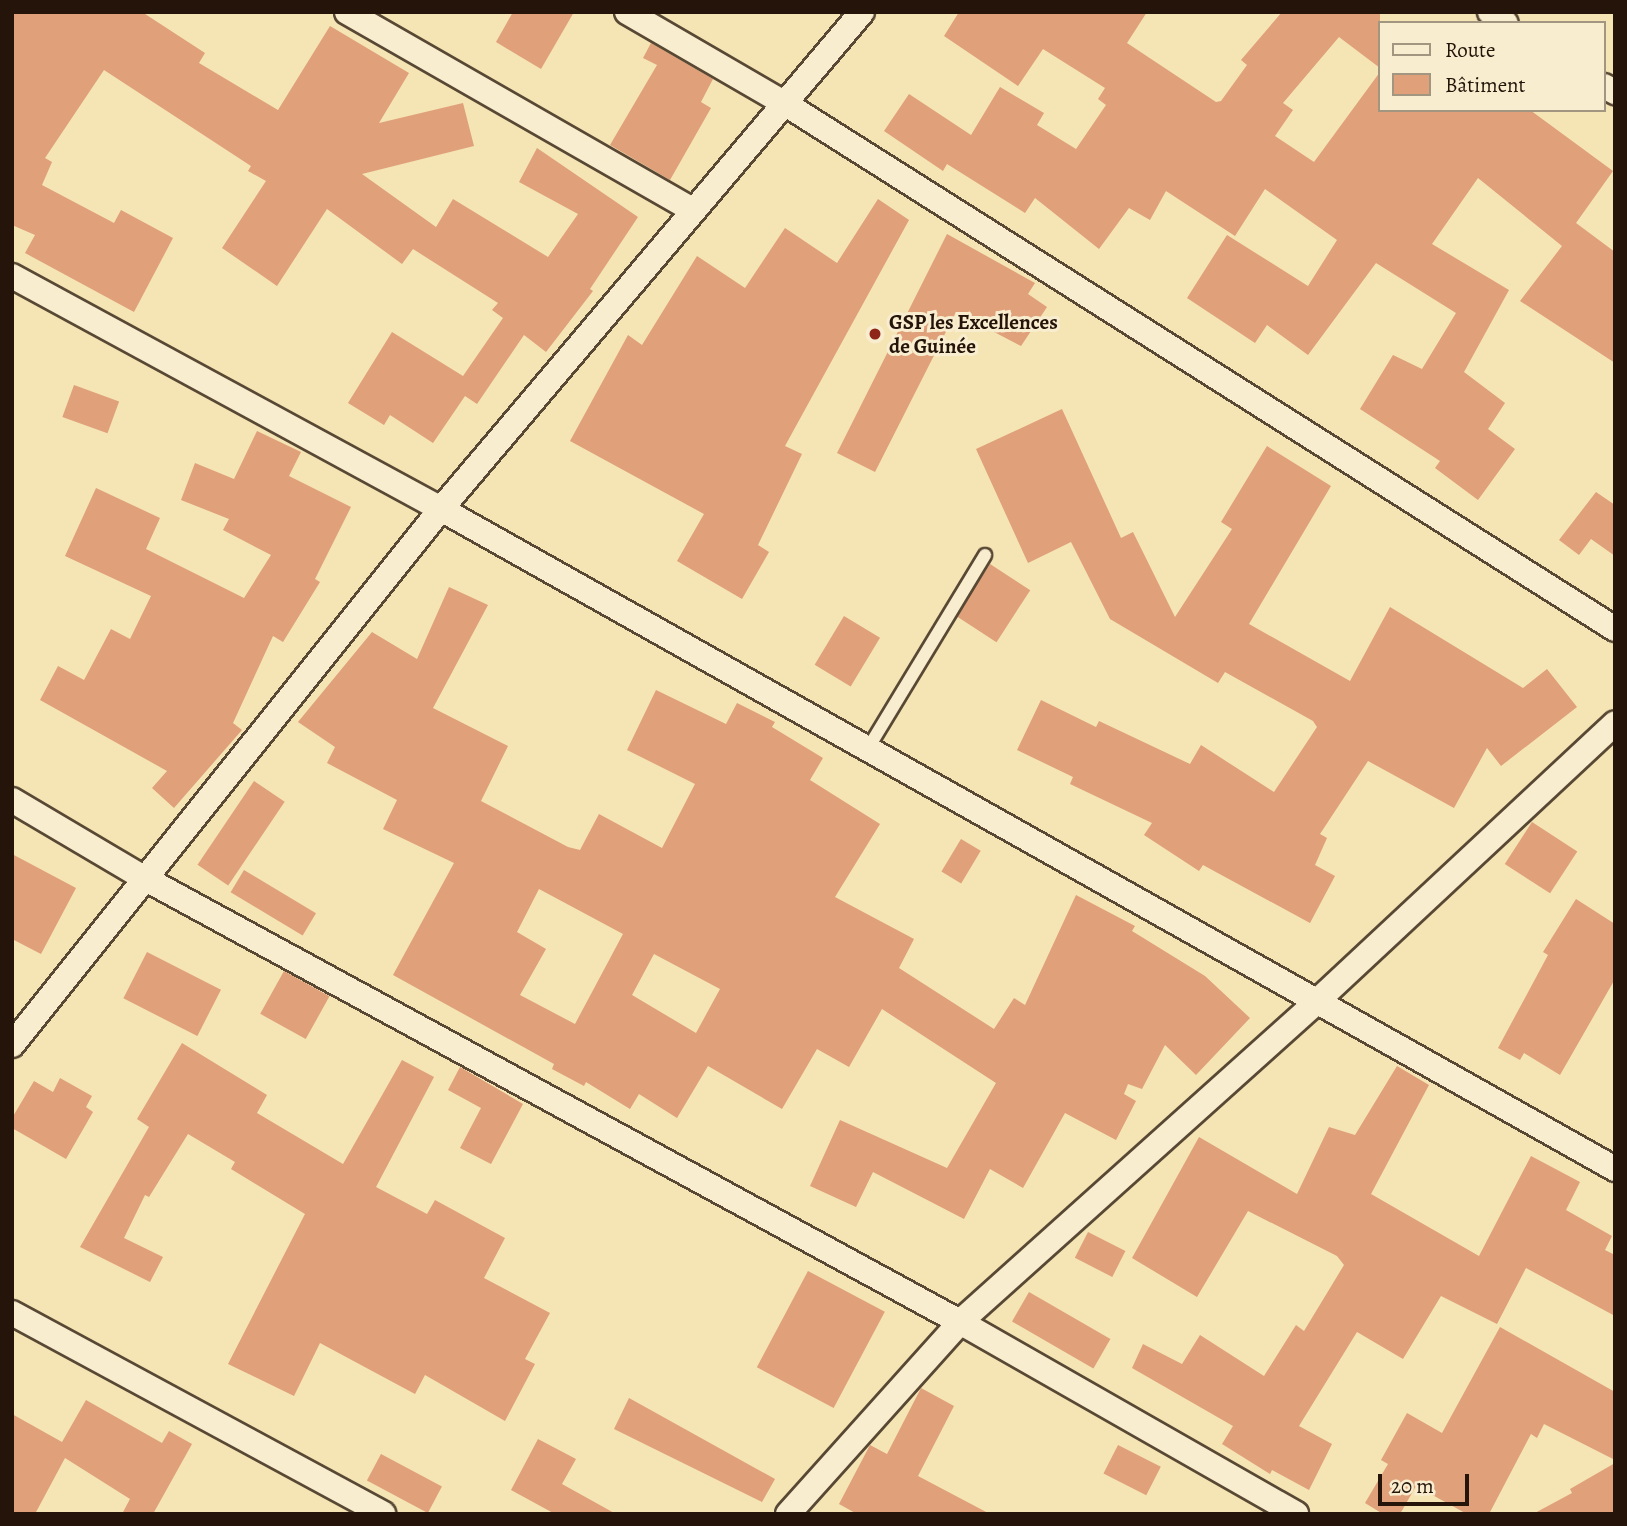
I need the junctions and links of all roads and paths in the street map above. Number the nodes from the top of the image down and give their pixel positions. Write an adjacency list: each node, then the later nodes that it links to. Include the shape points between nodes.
1 (347, 12): 5 (street)
2 (627, 12): 4 (street)
3 (862, 12): 4 (street)
4 (784, 103): 5 (street); 9 (street)
5 (693, 210): 7 (street)
6 (12, 276): 7 (street)
7 (441, 509): 11 (street); 13 (street)
8 (985, 555): 11 (lane)
9 (1615, 629)
10 (1615, 723): 14 (street)
11 (867, 750): 14 (street)
12 (12, 800): 13 (street)
13 (144, 878): 15 (street); 18 (street)
14 (1315, 1003): 16 (street); 18 (street)
15 (12, 1045)
16 (1615, 1169)
17 (12, 1313): 19 (street)
18 (960, 1322): 20 (street); 21 (street)
19 (383, 1514)
20 (789, 1514)
21 (1296, 1514)

